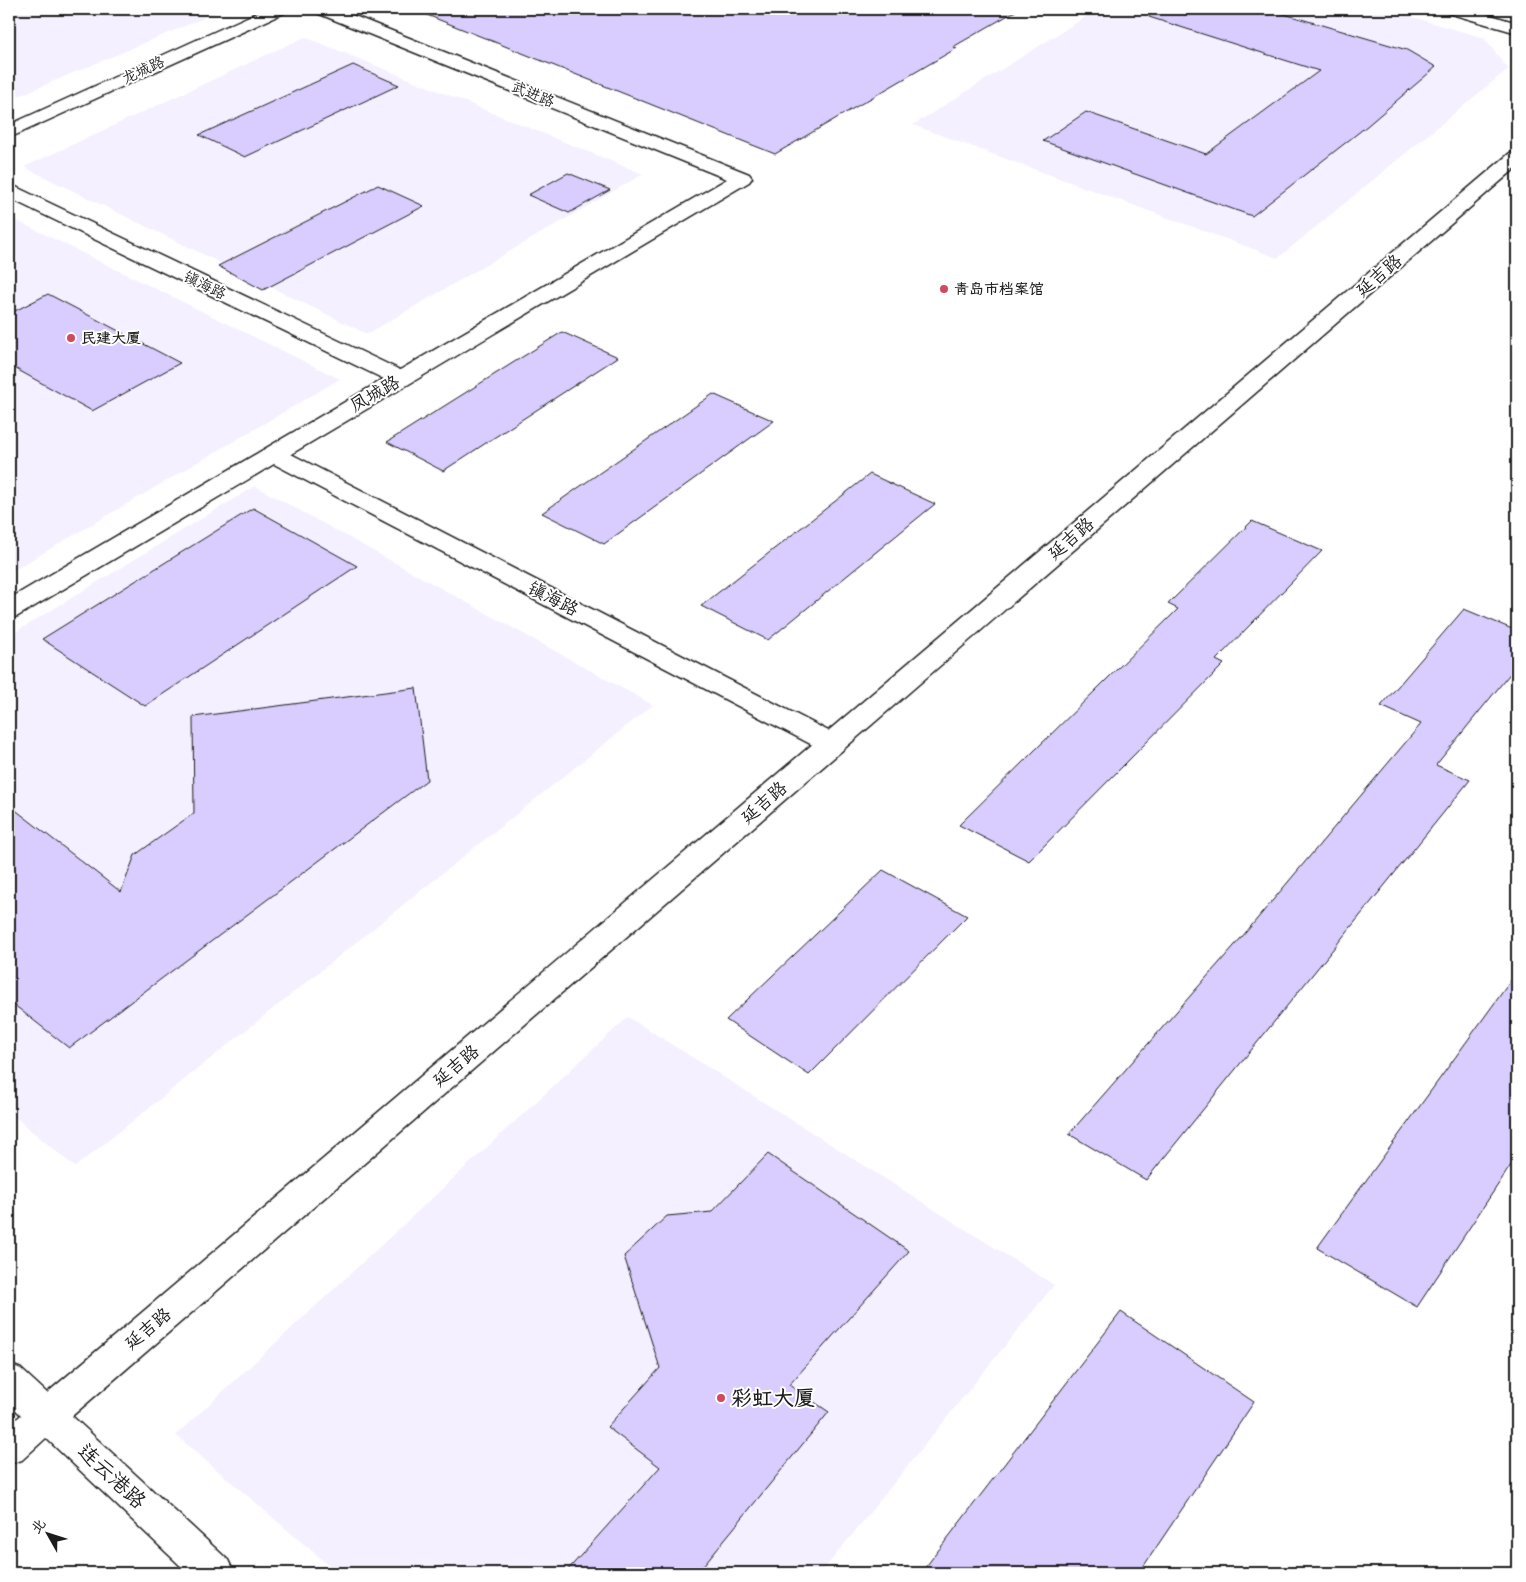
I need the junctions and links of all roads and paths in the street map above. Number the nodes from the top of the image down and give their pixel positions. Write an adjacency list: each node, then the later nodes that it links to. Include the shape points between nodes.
1 (278, 9): 5 (street, 龙城路)
2 (323, 9): 7 (street, 武进路)
3 (1454, 9): 4 (street)
4 (1517, 28)
5 (9, 132)
6 (1517, 157): 12 (street, 延吉路)
7 (742, 178): 9 (street, 凤城路)
8 (9, 192): 9 (street, 镇海路)
9 (401, 379): 10 (street, 凤城路)
10 (273, 454): 11 (street, 凤城路); 12 (street, 镇海路)
11 (9, 610)
12 (832, 744): 14 (street, 延吉路)
13 (9, 1380): 14 (street, 连云港路)
14 (48, 1415): 15 (street, 延吉路); 16 (street, 连云港路)
15 (9, 1448)
16 (215, 1573)

